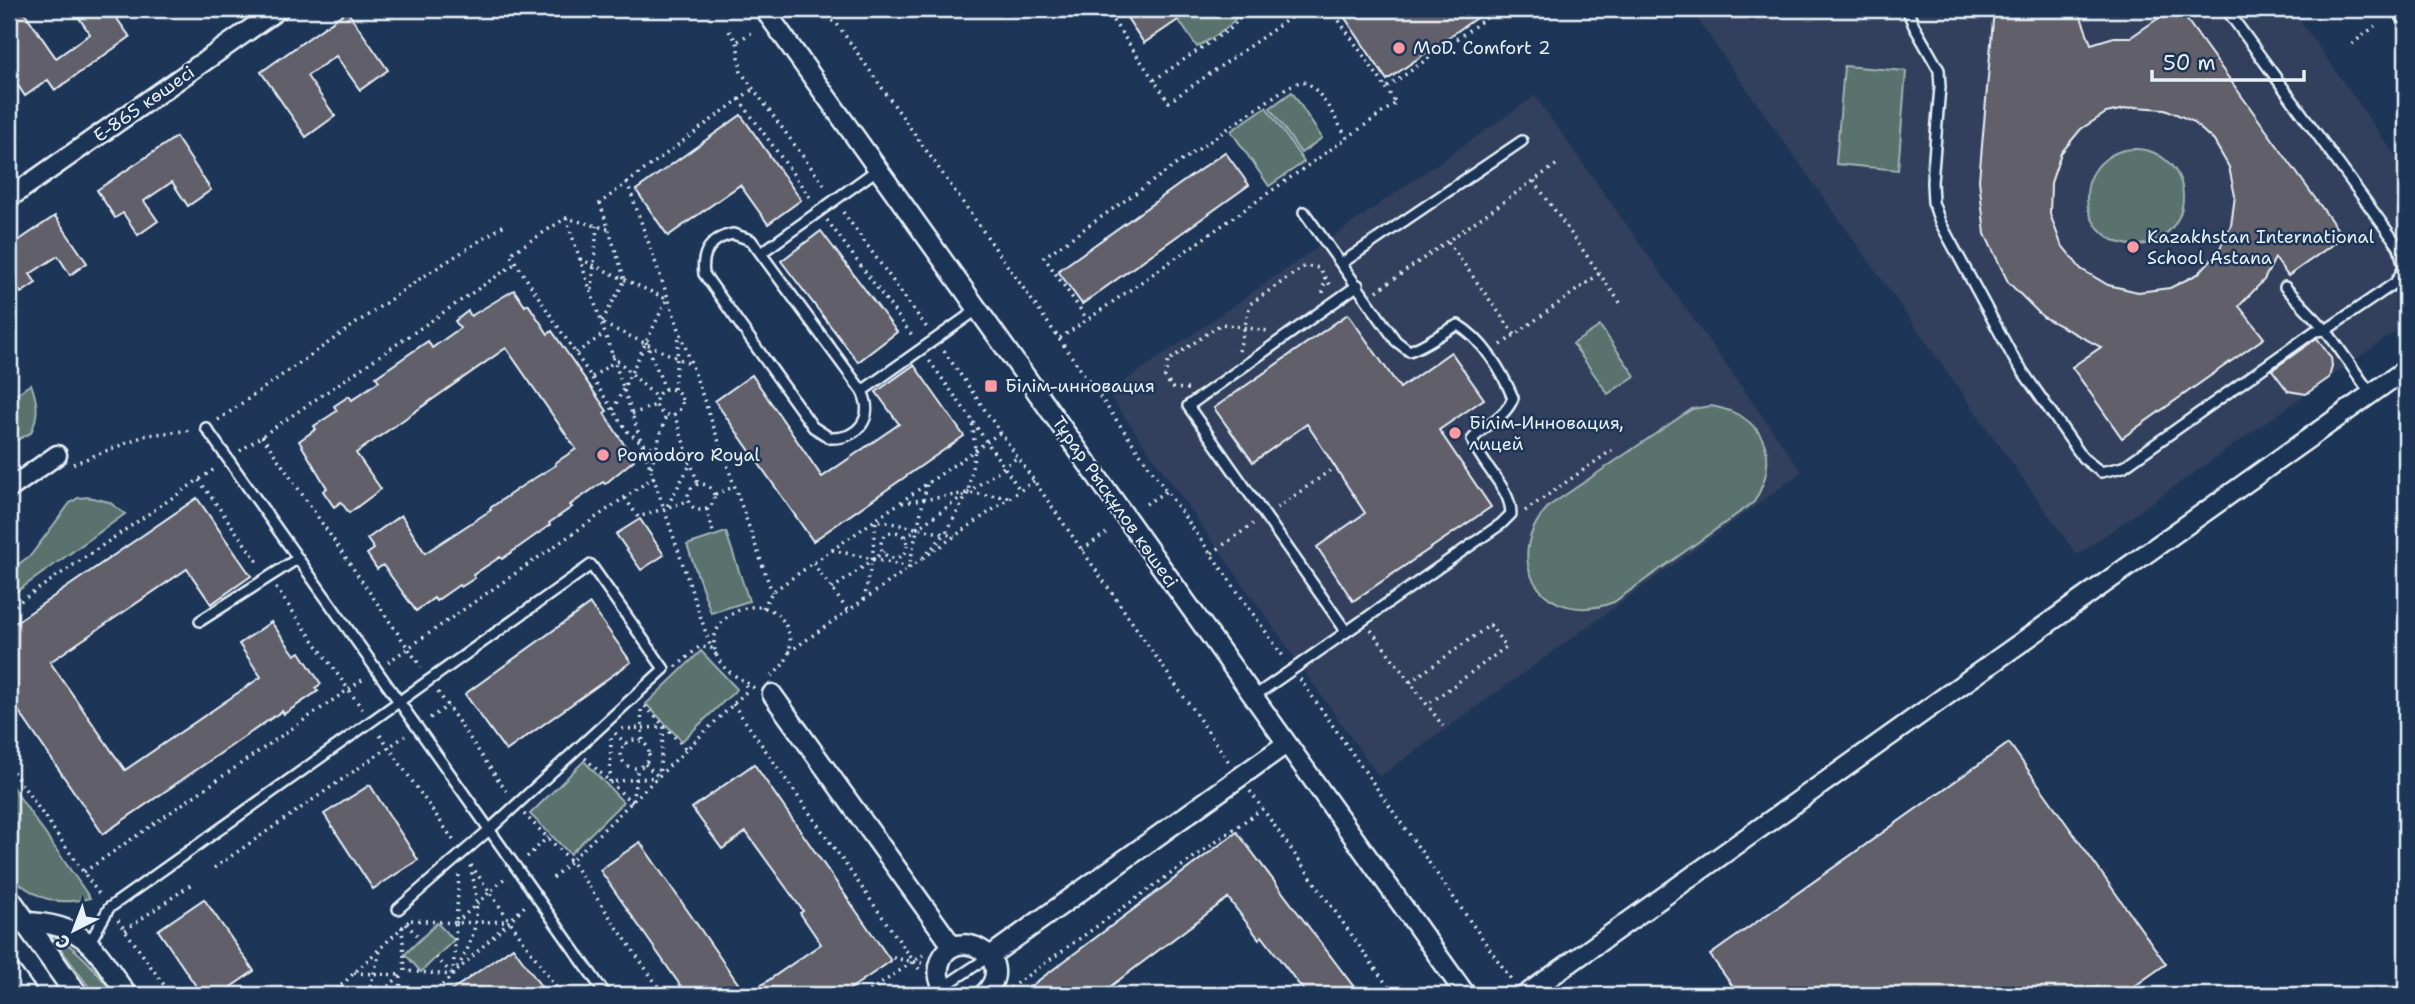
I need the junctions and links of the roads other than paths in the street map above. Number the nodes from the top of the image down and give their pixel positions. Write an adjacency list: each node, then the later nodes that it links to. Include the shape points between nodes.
1 (279, 9): 7 (street, Е-865 көшесі)
2 (764, 9): 6 (street, Тұрар Рысқұлов көшесі)
3 (1907, 9): 14 (lane, via 1939,70 1932,182 1940,222 2014,359 2083,458 2101,472 2123,467 2315,331)
4 (2226, 9): 14 (lane, via 2399,247 2404,268 2395,283)
5 (1522, 141): 10 (lane)
6 (878, 169): 9 (lane); 13 (street, Тұрар Рысқұлов көшесі)
7 (9, 198)
8 (1304, 212): 10 (lane)
9 (761, 253): 16 (lane); 16 (lane, via 743,235 723,236 708,246 704,274 813,427 830,438 851,436 868,411)
10 (1342, 263): 11 (lane)
11 (1358, 285): 23 (lane, via 1188,406); 23 (lane, via 1396,341 1409,351 1458,326 1472,334 1506,380 1513,398 1508,411 1472,440 1511,500 1511,514)
12 (2285, 287): 14 (lane)
13 (978, 309): 16 (lane); 25 (street, Тұрар Рысқұлов көшесі)
14 (2326, 330): 17 (lane)
15 (2406, 369): 17 (street)
16 (862, 391)
17 (2371, 394): 44 (street)
18 (206, 428): 21 (lane)
19 (61, 461): 20 (street)
20 (9, 489)
21 (297, 559): 22 (lane); 26 (lane)
22 (200, 621)
23 (1346, 631): 25 (lane)
24 (772, 685): 33 (street)
25 (1253, 697): 27 (street, Тұрар Рысқұлов көшесі)
26 (397, 702): 28 (lane); 28 (lane, via 591,565 664,669); 32 (lane, via 109,908)
27 (1286, 744): 34 (street); 43 (street, Тұрар Рысқұлов көшесі)
28 (489, 830): 30 (lane); 41 (lane)
29 (9, 899): 31 (street)
30 (398, 909)
31 (26, 922): 32 (street, via 50,923); 39 (street)
32 (90, 942): 40 (street)
33 (953, 947): 34 (street, via 969,944); 37 (street, via 939,967)
34 (990, 956): 37 (lane); 42 (street, via 995,973)
35 (9, 972): 38 (street)
36 (2406, 989): 45 (lane)
37 (942, 993)
38 (26, 995)
39 (77, 995)
40 (127, 995)
41 (606, 995)
42 (982, 995)
43 (1466, 995)
44 (1525, 995)
45 (2405, 995)

